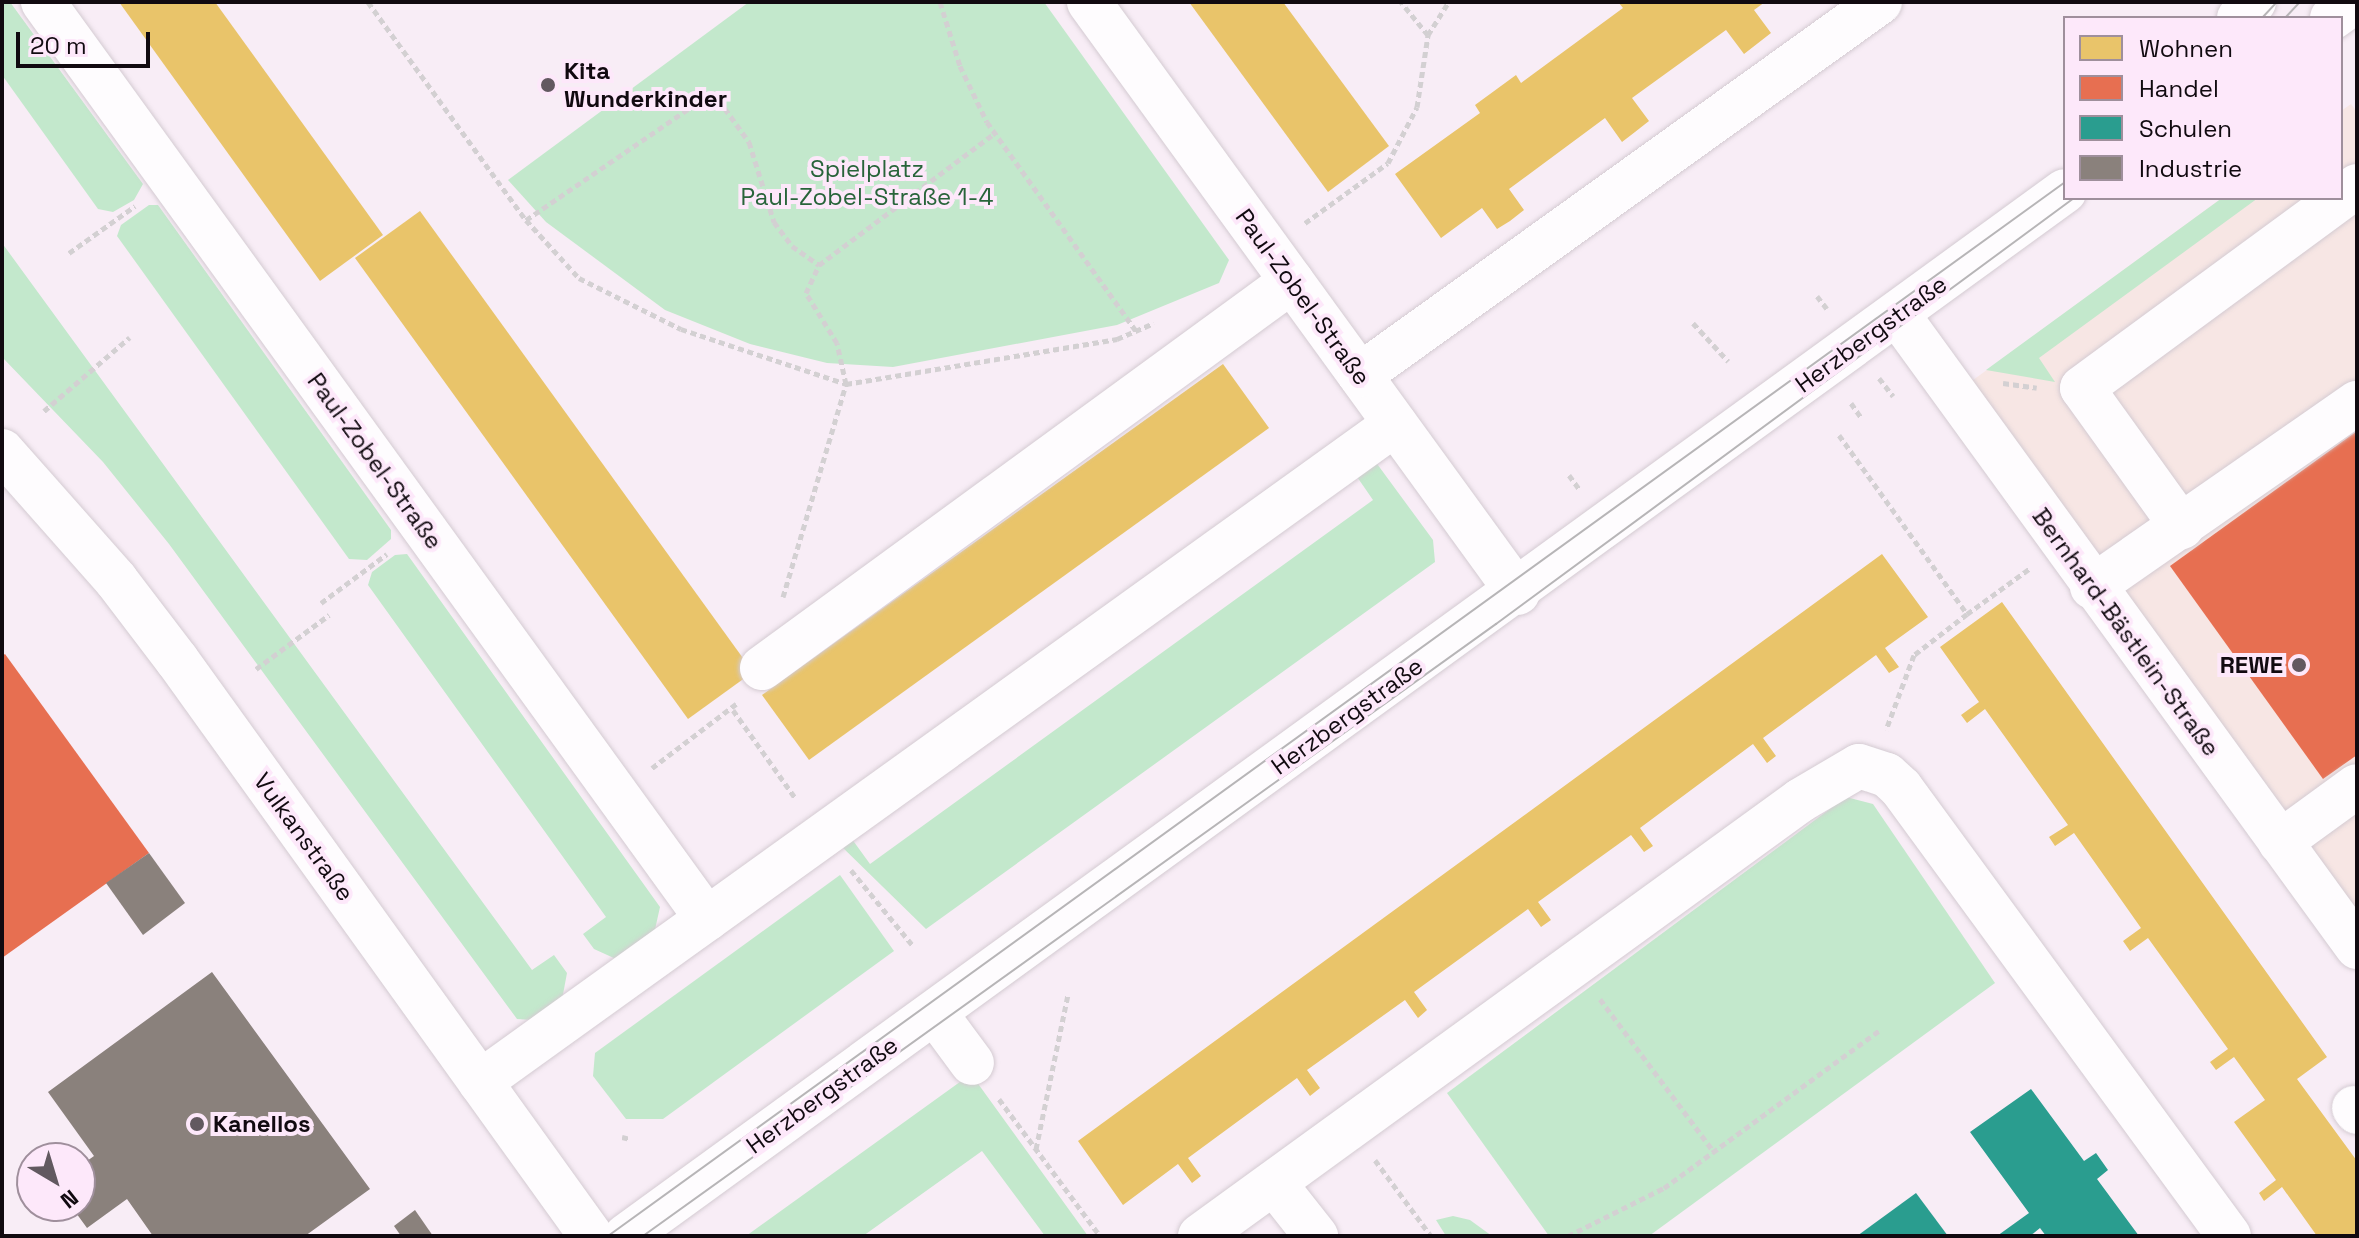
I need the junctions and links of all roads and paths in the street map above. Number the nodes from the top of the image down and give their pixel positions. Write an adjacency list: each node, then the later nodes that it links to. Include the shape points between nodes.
1 (43, 2): 47 (street, Paul-Zobel-Straße)
2 (368, 2): 15 (path)
3 (940, 2): 11 (path, via 960,66)
4 (1089, 2): 18 (street, Paul-Zobel-Straße)
5 (1401, 2): 10 (path)
6 (1449, 2): 10 (path)
7 (1880, 2): 25 (street)
8 (2354, 2): 9 (street)
9 (2335, 16)
10 (1428, 35): 18 (path, via 1417,107 1388,163)
11 (995, 133): 17 (path); 22 (path)
12 (2063, 192): 19 (street, Herzbergstraße)
13 (2338, 200): 28 (street)
14 (140, 203): 16 (path)
15 (526, 220): 17 (path, via 713,92 749,142 774,222 792,246); 27 (path, via 579,278 681,329)
16 (69, 253)
17 (819, 265): 27 (path, via 806,293 837,343)
18 (1280, 265): 25 (street, Paul-Zobel-Straße); 42 (street)
19 (1898, 315): 35 (street, Bernhard-Bästlein-Straße); 38 (street, Herzbergstraße)
20 (1165, 318): 22 (path)
21 (1693, 323): 24 (path)
22 (1136, 331): 27 (path, via 1117,339)
23 (130, 337): 30 (path)
24 (1728, 361)
25 (1360, 375): 31 (street, Paul-Zobel-Straße)
26 (1998, 382): 28 (path, via 2049,390)
27 (846, 384)
28 (2082, 388): 34 (street)
29 (2357, 403): 34 (street)
30 (44, 411)
31 (1395, 424): 38 (street, Paul-Zobel-Straße); 47 (street)
32 (1839, 435): 40 (path)
33 (2, 451): 54 (street, Vulkanstraße, via 116,580 177,660)
34 (2182, 527): 37 (street)
35 (2062, 545): 37 (street, Bernhard-Bästlein-Straße); 40 (path)
36 (391, 551): 39 (path)
37 (2092, 587): 46 (street, Bernhard-Bästlein-Straße)
38 (1518, 593): 51 (street, Herzbergstraße)
39 (321, 603)
40 (1967, 614): 44 (path, via 1914,655)
41 (329, 615): 43 (path)
42 (762, 668)
43 (256, 669)
44 (1865, 767): 49 (street, via 1801,800); 68 (street, via 1901,788)
45 (2357, 786): 46 (street)
46 (2280, 842): 48 (street, Bernhard-Bästlein-Straße)
47 (707, 919): 54 (street)
48 (2357, 947)
49 (1574, 965): 55 (street); 59 (path)
50 (1068, 994): 58 (path)
51 (935, 1013): 53 (street); 62 (street, Herzbergstraße)
52 (1880, 1030): 59 (path)
53 (972, 1063): 58 (path)
54 (480, 1082): 61 (street, Vulkanstraße)
55 (1351, 1127): 60 (street); 66 (path)
56 (622, 1137): 57 (path)
57 (630, 1139)
58 (1036, 1150): 63 (path)
59 (1714, 1152): 67 (path, via 1664,1188)
60 (1274, 1183): 64 (street); 65 (street)
61 (591, 1236)
62 (626, 1236)
63 (1100, 1236)
64 (1200, 1236)
65 (1316, 1236)
66 (1431, 1236)
67 (1568, 1236)
68 (2229, 1236)

